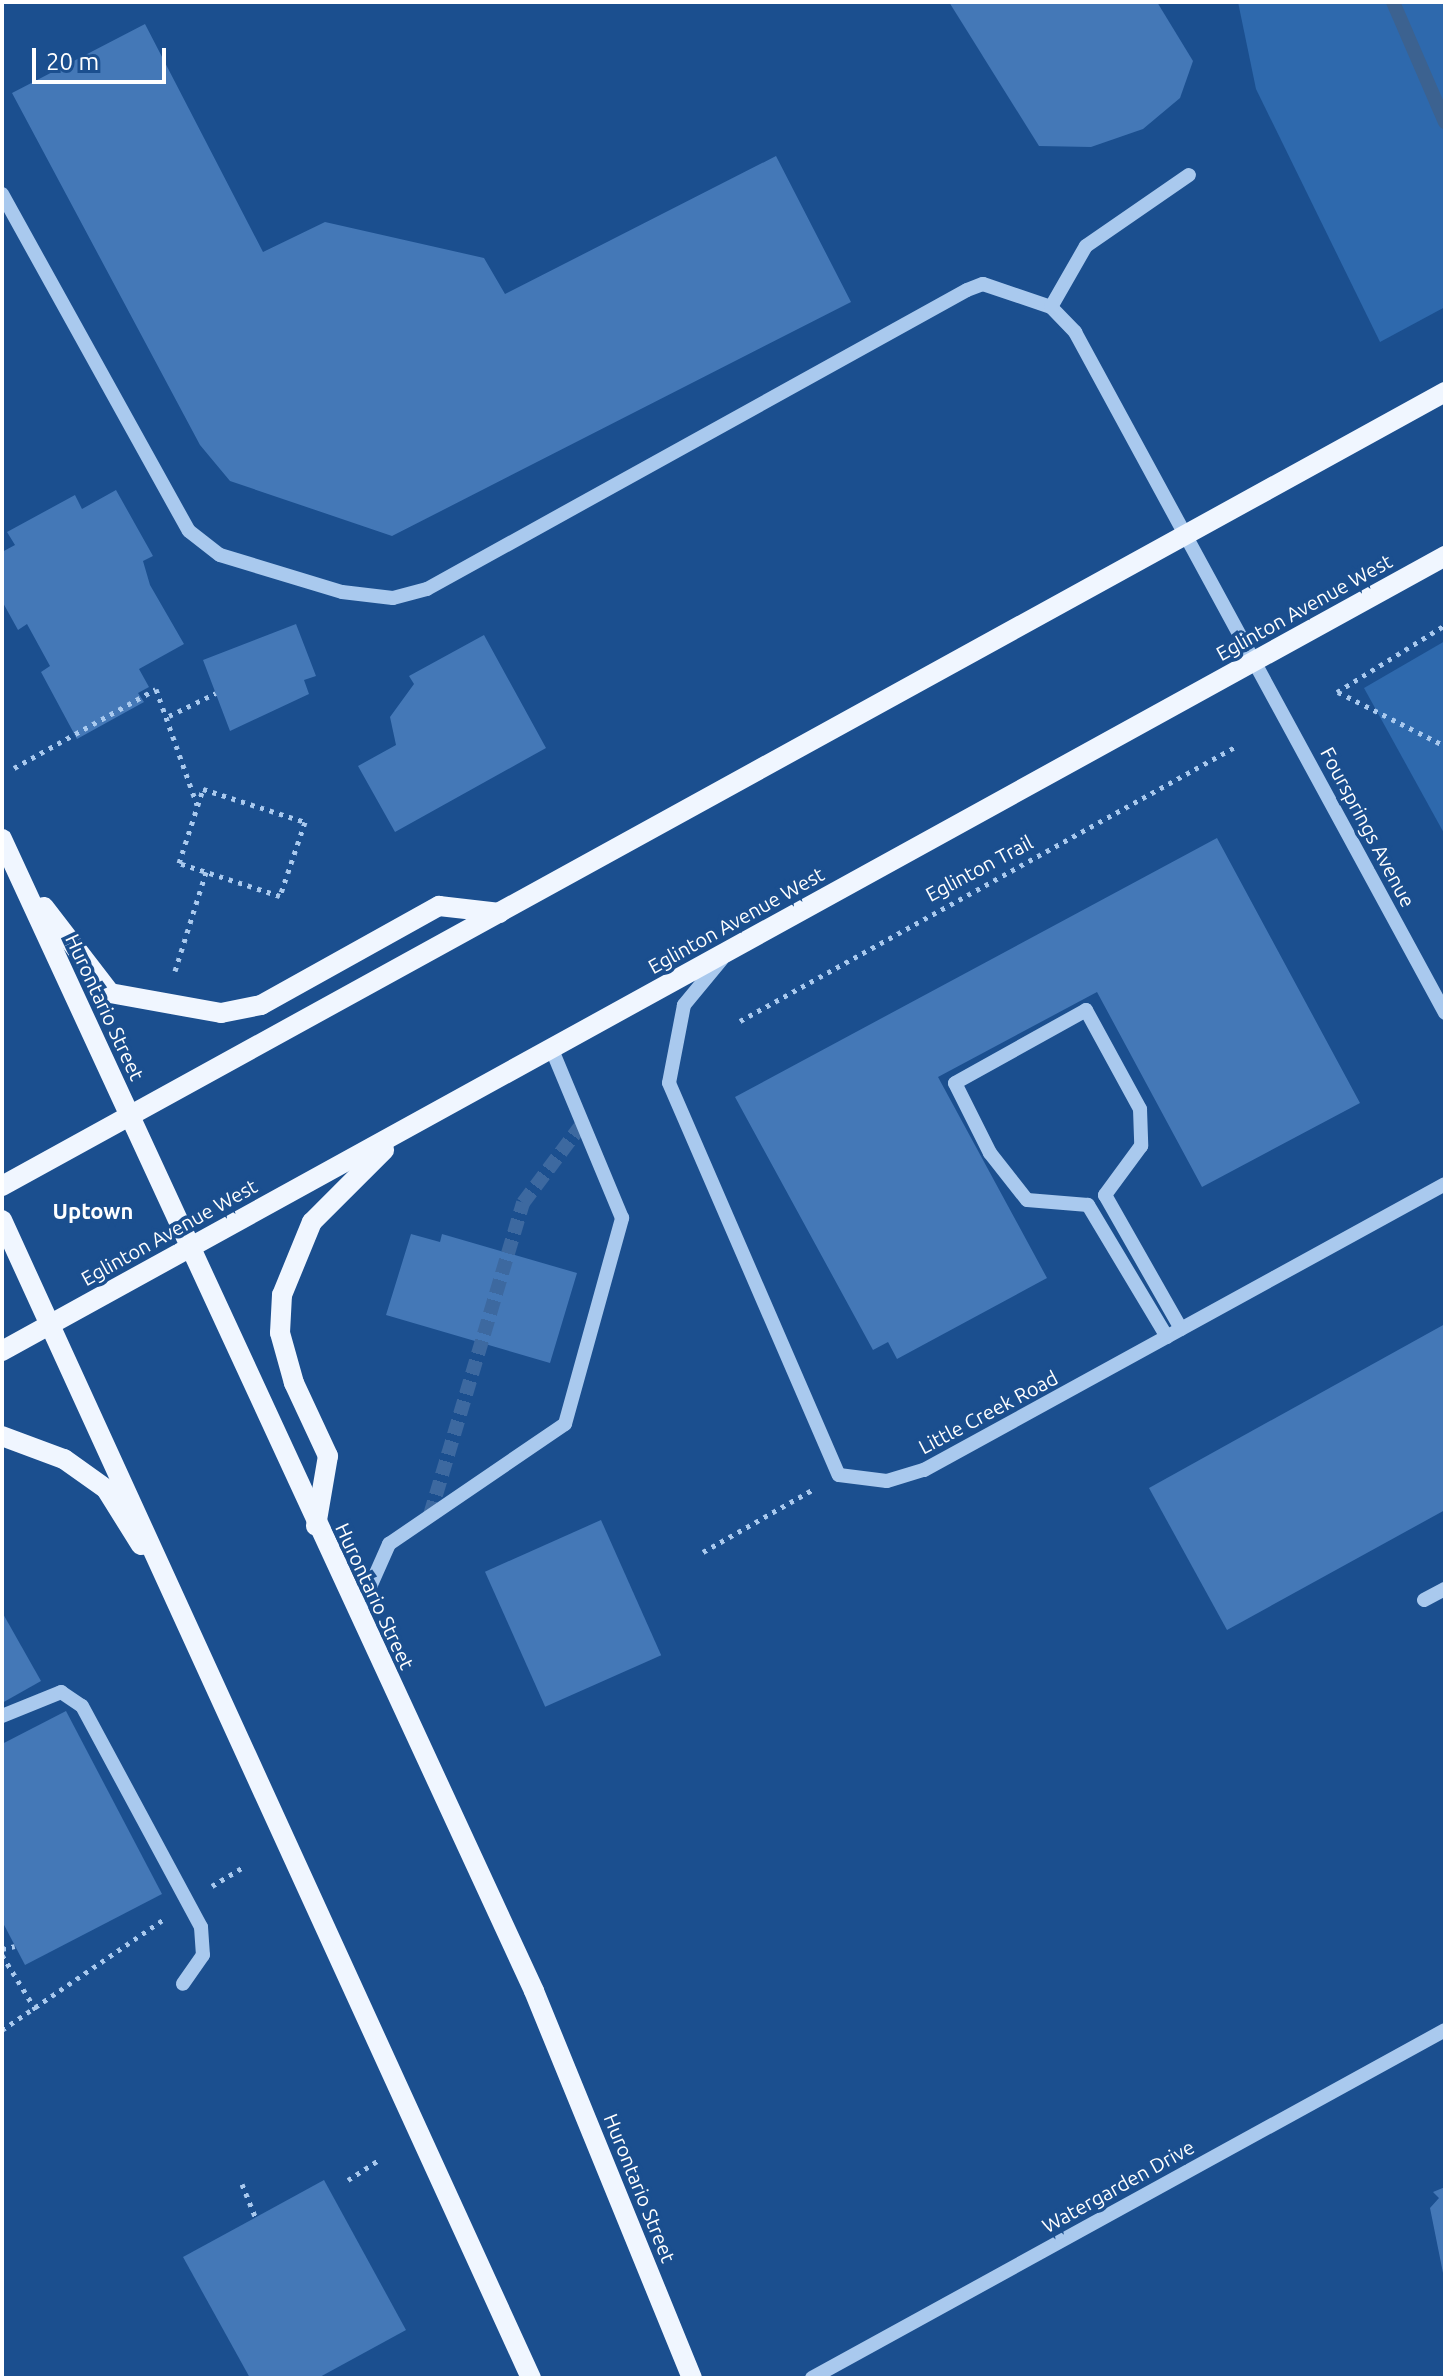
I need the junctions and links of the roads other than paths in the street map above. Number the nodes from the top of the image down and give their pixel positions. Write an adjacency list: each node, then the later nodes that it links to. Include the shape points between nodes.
1 (1189, 175): 3 (street, via 1086,246)
2 (2, 194): 3 (street, via 189,531 220,555 342,592 393,598 427,589 967,290 983,284)
3 (1051, 307): 5 (street, Foursprings Avenue, via 1075,332)
4 (1445, 392): 5 (main road)
5 (1184, 534): 7 (street, Foursprings Avenue); 9 (main road)
6 (1445, 556): 7 (main road, Eglinton Avenue West)
7 (1254, 662): 10 (main road, Eglinton Avenue West); 11 (street, Foursprings Avenue)
8 (2, 839): 9 (main road, via 78,957 110,993 187,1012 261,1005 439,906); 13 (main road, Hurontario Street)
9 (500, 913): 13 (main road)
10 (731, 950): 12 (main road, Eglinton Avenue West); 21 (street, Little Creek Road, via 684,1005 669,1083 839,1475 887,1481 924,1470)
11 (1445, 1013)
12 (552, 1050): 14 (main road, Eglinton Avenue West); 27 (street, via 622,1218 565,1424 389,1544)
13 (129, 1116): 16 (main road); 18 (main road, Hurontario Street)
14 (411, 1126): 18 (main road, Eglinton Avenue West); 24 (main road, via 312,1222 282,1295 280,1333 294,1383 328,1456)
15 (1445, 1184): 20 (street, Little Creek Road)
16 (2, 1186)
17 (2, 1220): 19 (main road)
18 (189, 1249): 19 (main road, Eglinton Avenue West); 24 (main road, Hurontario Street)
19 (50, 1324): 22 (main road, Eglinton Avenue West); 28 (main road)
20 (1181, 1329): 21 (street, Little Creek Road); 21 (street, via 1105,1195 1141,1146 1140,1109 1086,1010 955,1083 990,1153 1027,1200 1088,1205)
21 (1167, 1337)
22 (2, 1351)
23 (2, 1436): 28 (main road, via 64,1459 106,1489)
24 (316, 1526): 27 (main road, Hurontario Street)
25 (1445, 1589): 26 (street)
26 (1424, 1600)
27 (358, 1614): 33 (main road, Hurontario Street, via 534,1991)
28 (195, 1636): 32 (main road)
29 (2, 1716): 30 (street, via 61,1692 82,1706 190,1900 203,1955)
30 (183, 1984)
31 (1445, 2030): 34 (street, Watergarden Drive)
32 (531, 2378)
33 (692, 2378)
34 (812, 2378)

